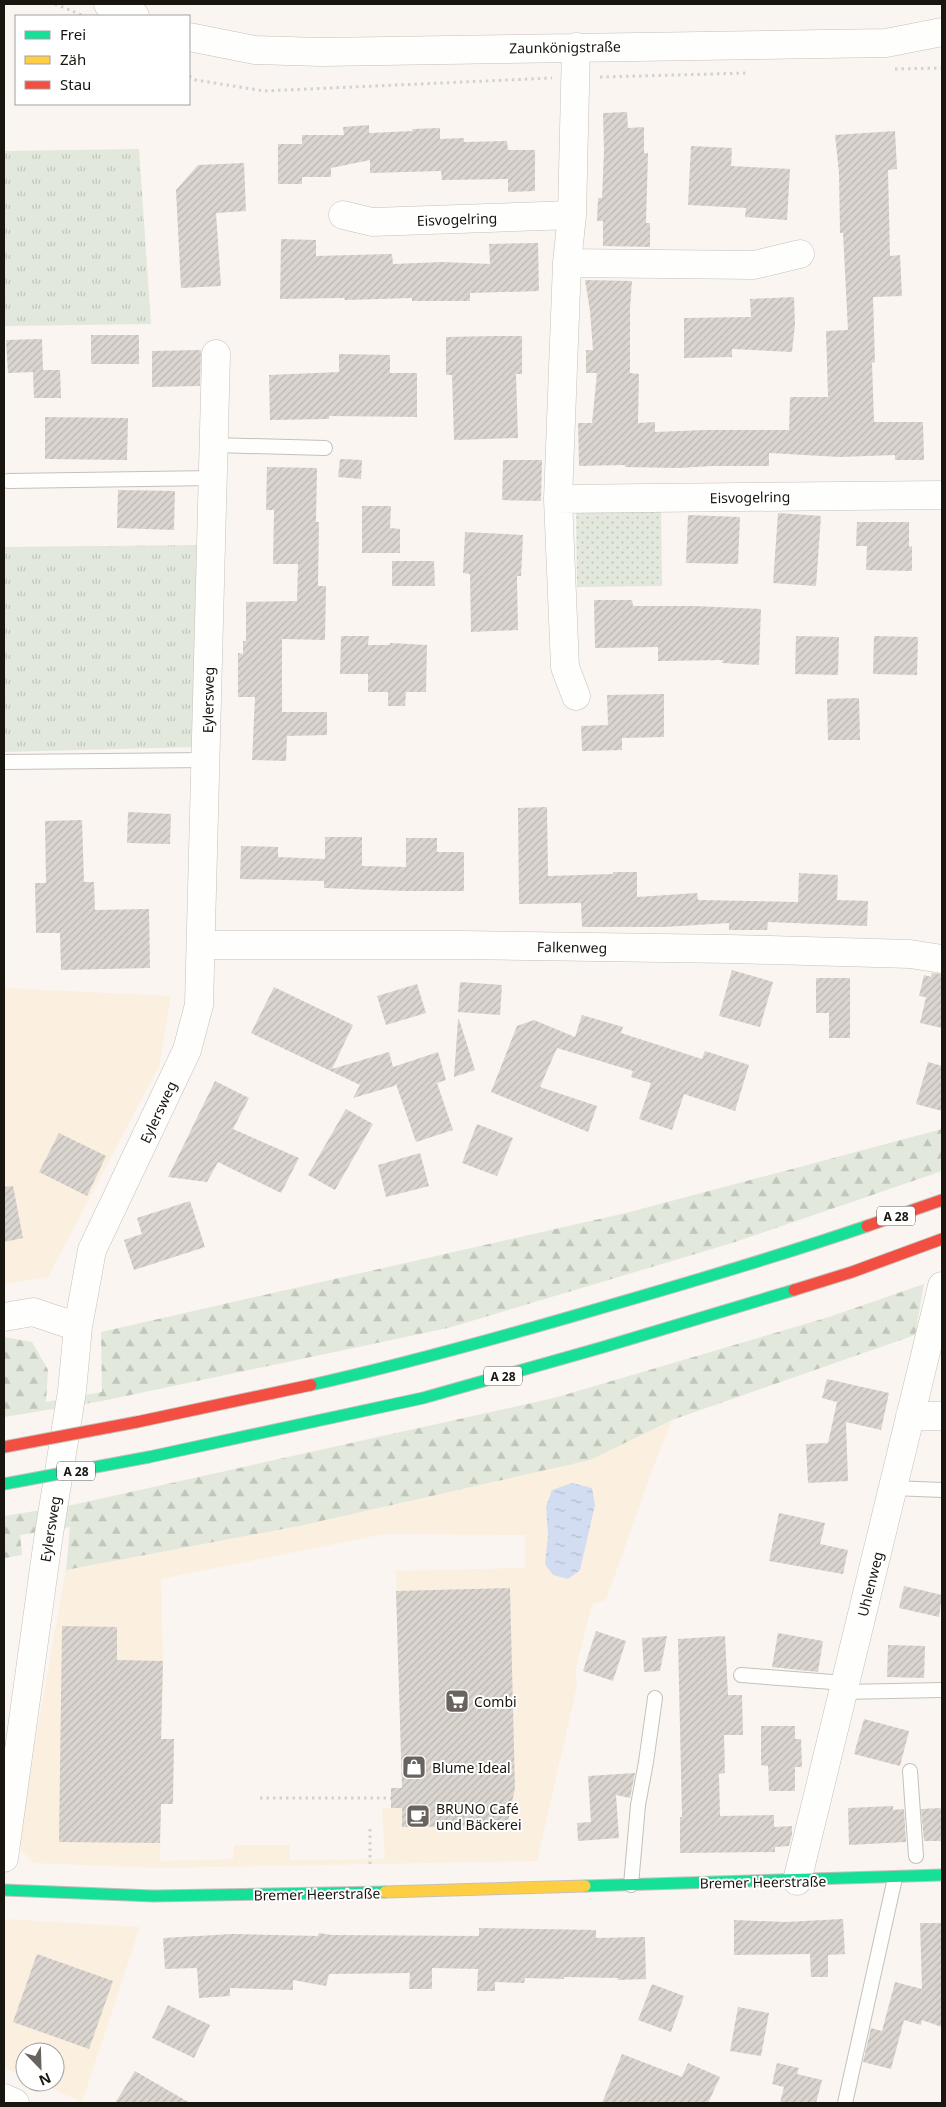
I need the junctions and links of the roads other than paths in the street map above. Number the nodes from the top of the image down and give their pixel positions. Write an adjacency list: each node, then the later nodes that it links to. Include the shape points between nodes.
1 (108, 4): 2 (street)
2 (133, 15)
3 (942, 32): 5 (street, Zaunkönigstraße, via 886,43)
4 (190, 37): 5 (street, Zaunkönigstraße, via 264,51)
5 (576, 47): 6 (street)
6 (572, 215): 7 (street, Eisvogelring, via 372,222); 9 (street)
7 (343, 216)
8 (800, 254): 9 (street, via 754,265)
9 (567, 263): 16 (street)
10 (216, 354): 11 (street, Eylersweg)
11 (214, 445): 12 (lane); 13 (street, Eylersweg)
12 (325, 448)
13 (213, 478): 14 (lane); 18 (street, Eylersweg)
14 (8, 481)
15 (942, 495): 16 (street, Eisvogelring)
16 (558, 499): 17 (street, via 565,667)
17 (576, 696)
18 (206, 760): 19 (lane); 20 (street, Eylersweg)
19 (4, 762)
20 (201, 945): 21 (street, Falkenweg, via 730,949 910,954); 26 (street, Eylersweg, via 199,1005 188,1050 92,1250)
21 (942, 959)
22 (942, 1200): 29 (main road, A 28, bridge, via 849,1233 491,1341 211,1408)
23 (942, 1239): 30 (main road, A 28, bridge, via 852,1272 423,1398 148,1457)
24 (942, 1286): 27 (street, Uhlenweg)
25 (4, 1317): 26 (street, via 33,1312)
26 (78, 1327): 39 (street, Eylersweg, via 72,1391)
27 (910, 1416): 28 (street); 31 (street, Uhlenweg)
28 (942, 1416)
29 (4, 1447)
30 (4, 1484)
31 (893, 1488): 32 (lane); 34 (street, Uhlenweg)
32 (942, 1490)
33 (741, 1675): 34 (lane)
34 (844, 1688): 35 (lane); 42 (street, Uhlenweg)
35 (942, 1690)
36 (654, 1698): 43 (lane, via 638,1805)
37 (910, 1771): 38 (lane)
38 (916, 1856)
39 (4, 1858)
40 (942, 1875): 41 (main road, Bremer Heerstraße)
41 (895, 1878): 42 (main road, Bremer Heerstraße); 47 (lane)
42 (797, 1881): 43 (main road, Bremer Heerstraße)
43 (631, 1885): 44 (main road, Bremer Heerstraße, via 153,1896)
44 (4, 1890)
45 (4, 2098): 46 (street)
46 (15, 2103)
47 (845, 2103)

